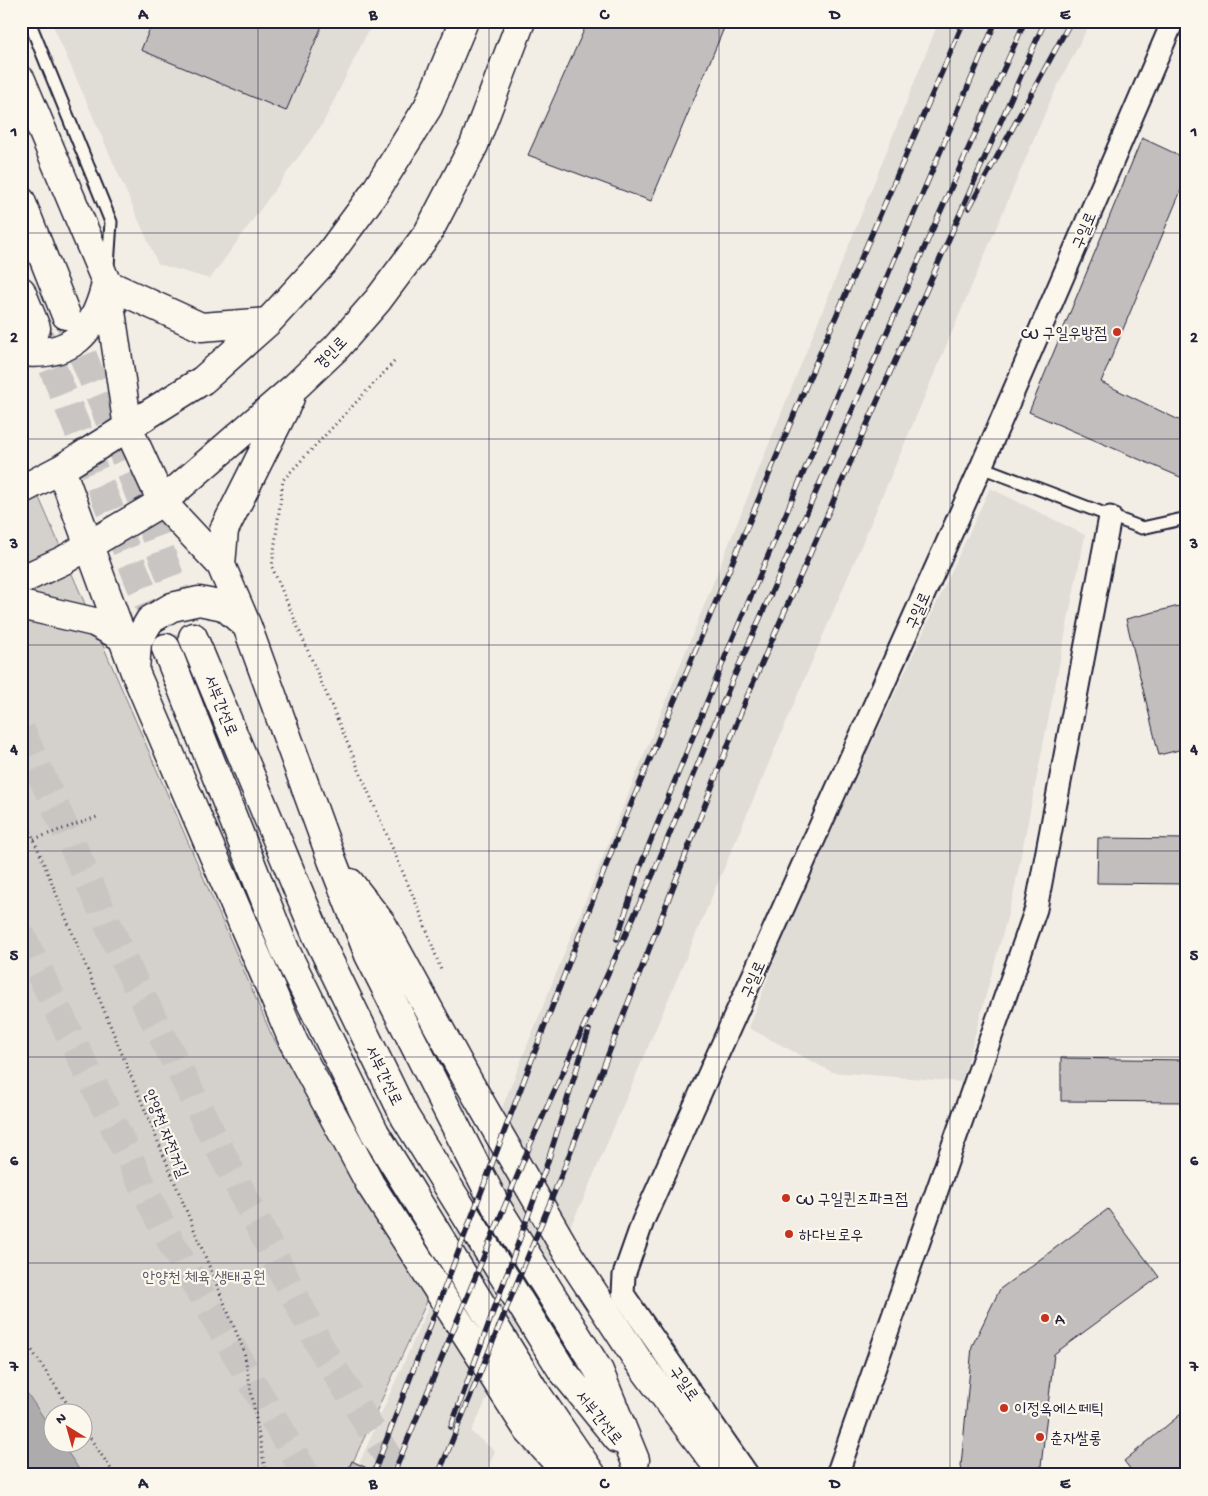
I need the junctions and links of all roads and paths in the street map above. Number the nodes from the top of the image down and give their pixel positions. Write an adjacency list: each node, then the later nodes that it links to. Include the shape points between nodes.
1 (29, 21): 7 (lane, via 111,222)
2 (464, 21): 10 (main road, via 428,107 375,192 325,260)
3 (1173, 21): 16 (street, 구일로)
4 (519, 25): 14 (main road, 경인로, via 474,145 428,232 360,321)
5 (21, 80): 7 (main road)
6 (21, 200): 9 (main road)
7 (106, 284): 10 (main road, via 202,327); 12 (main road, via 99,312 85,332 63,349 41,354); 15 (main road)
8 (21, 291): 11 (main road)
9 (66, 315)
10 (268, 322): 15 (main road, via 202,380)
11 (36, 328)
12 (21, 352)
13 (394, 362): 35 (path, via 283,480 272,567 422,917)
14 (296, 386): 19 (main road, 경인로); 23 (main road, via 224,530)
15 (128, 428): 17 (main road); 19 (main road)
16 (981, 467): 20 (lane); 45 (street, 구일로, via 643,1221 624,1275 623,1294)
17 (61, 469): 18 (main road); 22 (main road)
18 (21, 490)
19 (162, 502): 22 (main road, 경인로); 23 (main road)
20 (1110, 517): 21 (lane, via 1142,528); 46 (street, via 1036,909)
21 (1187, 518)
22 (89, 546): 24 (main road, 경인로); 27 (main road)
23 (221, 566): 26 (main road)
24 (21, 580)
25 (21, 605): 27 (main road, via 94,622)
26 (247, 626): 30 (main road, via 224,606 199,602 172,607 150,620 137,642); 34 (main road)
27 (122, 636): 30 (main road)
28 (193, 636): 39 (main road, 서부간선로, via 317,936 405,1117 562,1370)
29 (166, 648): 43 (main road, 서부간선로, via 285,950 375,1133 534,1390)
30 (135, 672): 42 (main road, via 294,1043 370,1184 528,1430)
31 (21, 808): 33 (path, 안양천 자전거길)
32 (100, 816): 33 (path)
33 (34, 839): 41 (path, 안양천 자전거길, via 244,1351)
34 (332, 860): 39 (main road, via 369,955 496,1206 599,1371); 44 (main road, via 382,924 570,1257 640,1362)
35 (444, 979)
36 (21, 1334): 37 (path)
37 (67, 1404)
38 (92, 1441): 40 (path)
39 (641, 1468)
40 (115, 1475)
41 (266, 1475)
42 (569, 1475)
43 (592, 1475)
44 (724, 1475)
45 (748, 1475)
46 (837, 1475)

